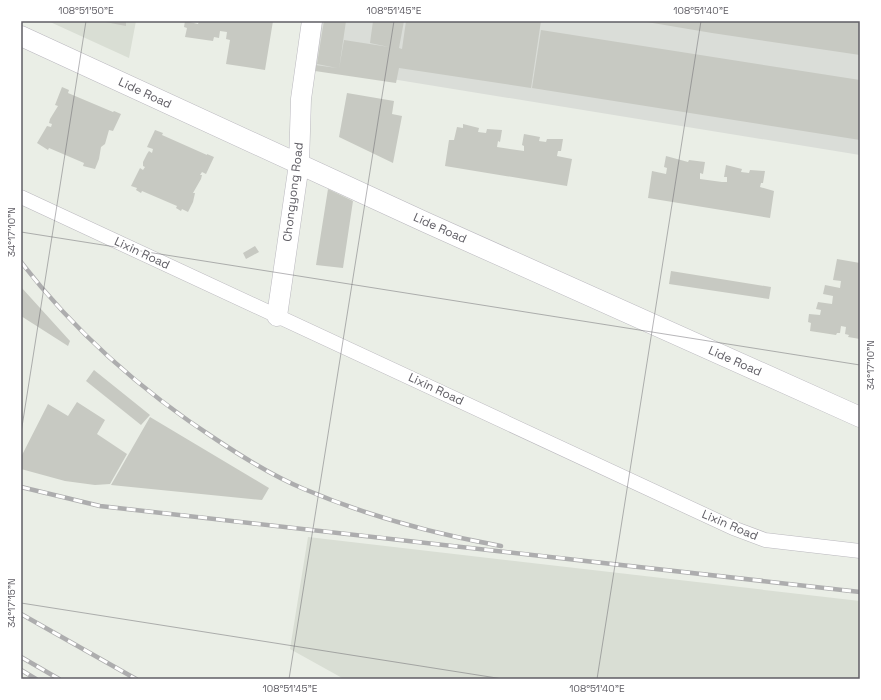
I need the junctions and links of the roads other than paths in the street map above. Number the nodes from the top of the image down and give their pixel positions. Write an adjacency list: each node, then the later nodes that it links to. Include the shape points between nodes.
1 (312, 21): 3 (street, Chongyong Road, via 300,99)
2 (21, 36): 3 (street, Lide Road)
3 (299, 164): 5 (street, Chongyong Road); 6 (street, Lide Road)
4 (21, 197): 5 (street, Lixin Road)
5 (277, 316): 7 (street, Lixin Road, via 733,528 766,540)
6 (860, 417)
7 (860, 551)

